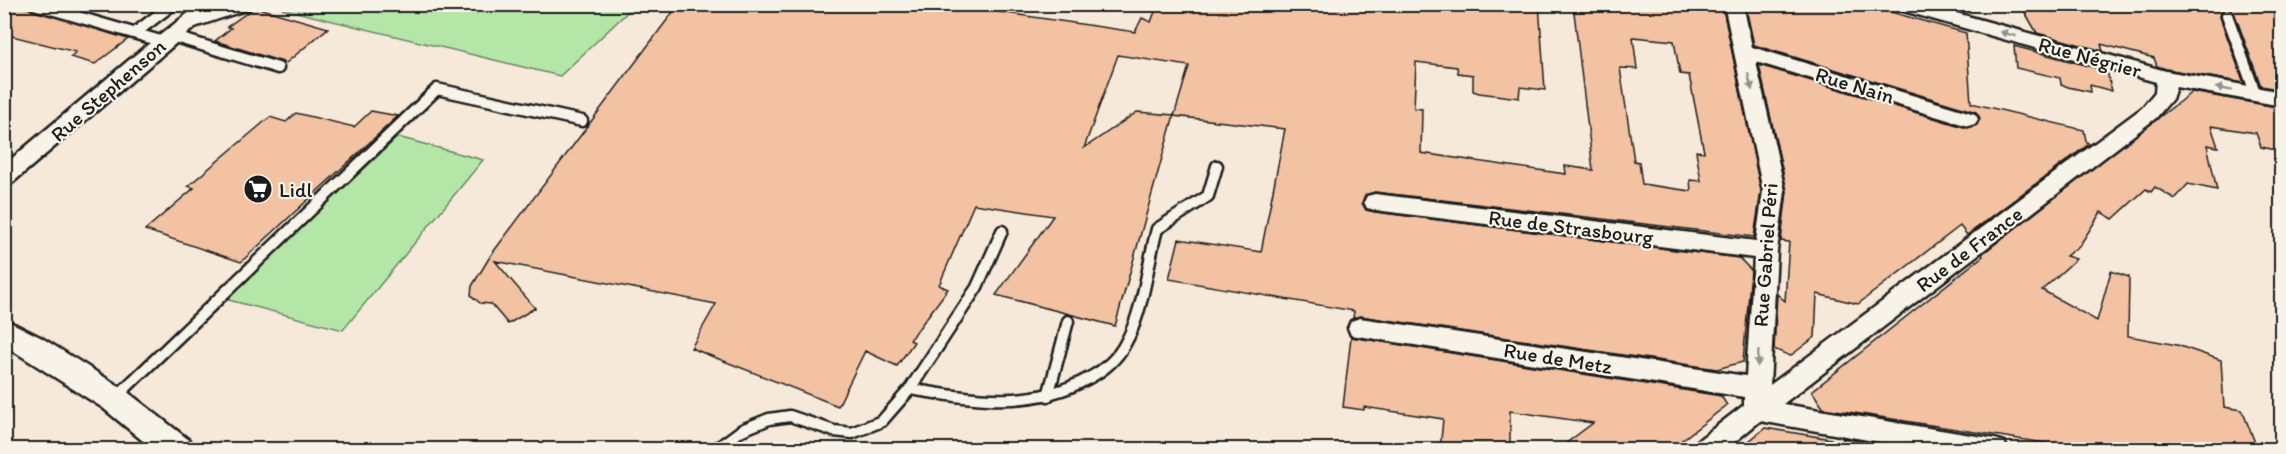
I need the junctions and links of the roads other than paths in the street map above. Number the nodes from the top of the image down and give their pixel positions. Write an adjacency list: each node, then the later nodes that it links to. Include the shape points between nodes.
1 (34, 4): 9 (lane)
2 (173, 4): 9 (lane)
3 (213, 4): 10 (street, Rue Stephenson)
4 (248, 4): 10 (lane)
5 (1733, 4): 11 (street, Rue Gabriel Péri)
6 (1900, 4): 7 (street, Rue Négrier)
7 (1959, 13): 13 (street, Rue Négrier, one-way to 7)
8 (2227, 15): 14 (lane)
9 (135, 33): 10 (lane)
10 (175, 34): 12 (lane); 19 (street, Rue Stephenson)
11 (1742, 51): 16 (street, Rue Nain); 22 (street, Rue Gabriel Péri, one-way to 22, via 1774,191)
12 (278, 69)
13 (2166, 78): 14 (street, Rue Négrier, one-way to 13); 31 (street, Rue de France, via 2165,94 2150,113)
14 (2256, 95): 15 (street, Rue Négrier)
15 (2282, 99)
16 (1968, 119)
17 (582, 121): 30 (lane, via 437,89)
18 (1217, 166): 29 (lane, via 1208,196 1157,230 1128,338 1110,365 1085,382)
19 (4, 177)
20 (1375, 202): 22 (street, Rue de Strasbourg)
21 (1002, 231): 28 (lane, via 977,287)
22 (1766, 251): 31 (street, Rue Gabriel Péri, one-way to 31)
23 (1068, 321): 29 (lane)
24 (1360, 328): 31 (street, Rue de Metz)
25 (4, 331): 27 (street)
26 (4, 345): 27 (street)
27 (80, 377): 30 (street)
28 (910, 388): 29 (lane, via 972,399 1015,401); 33 (lane, via 882,421 869,428 852,433 790,416 769,419 742,430)
29 (1048, 396)
30 (114, 399): 32 (street)
31 (1756, 399): 34 (street); 35 (street, Rue de Metz)
32 (178, 450)
33 (715, 450)
34 (1705, 450)
35 (1995, 450)

